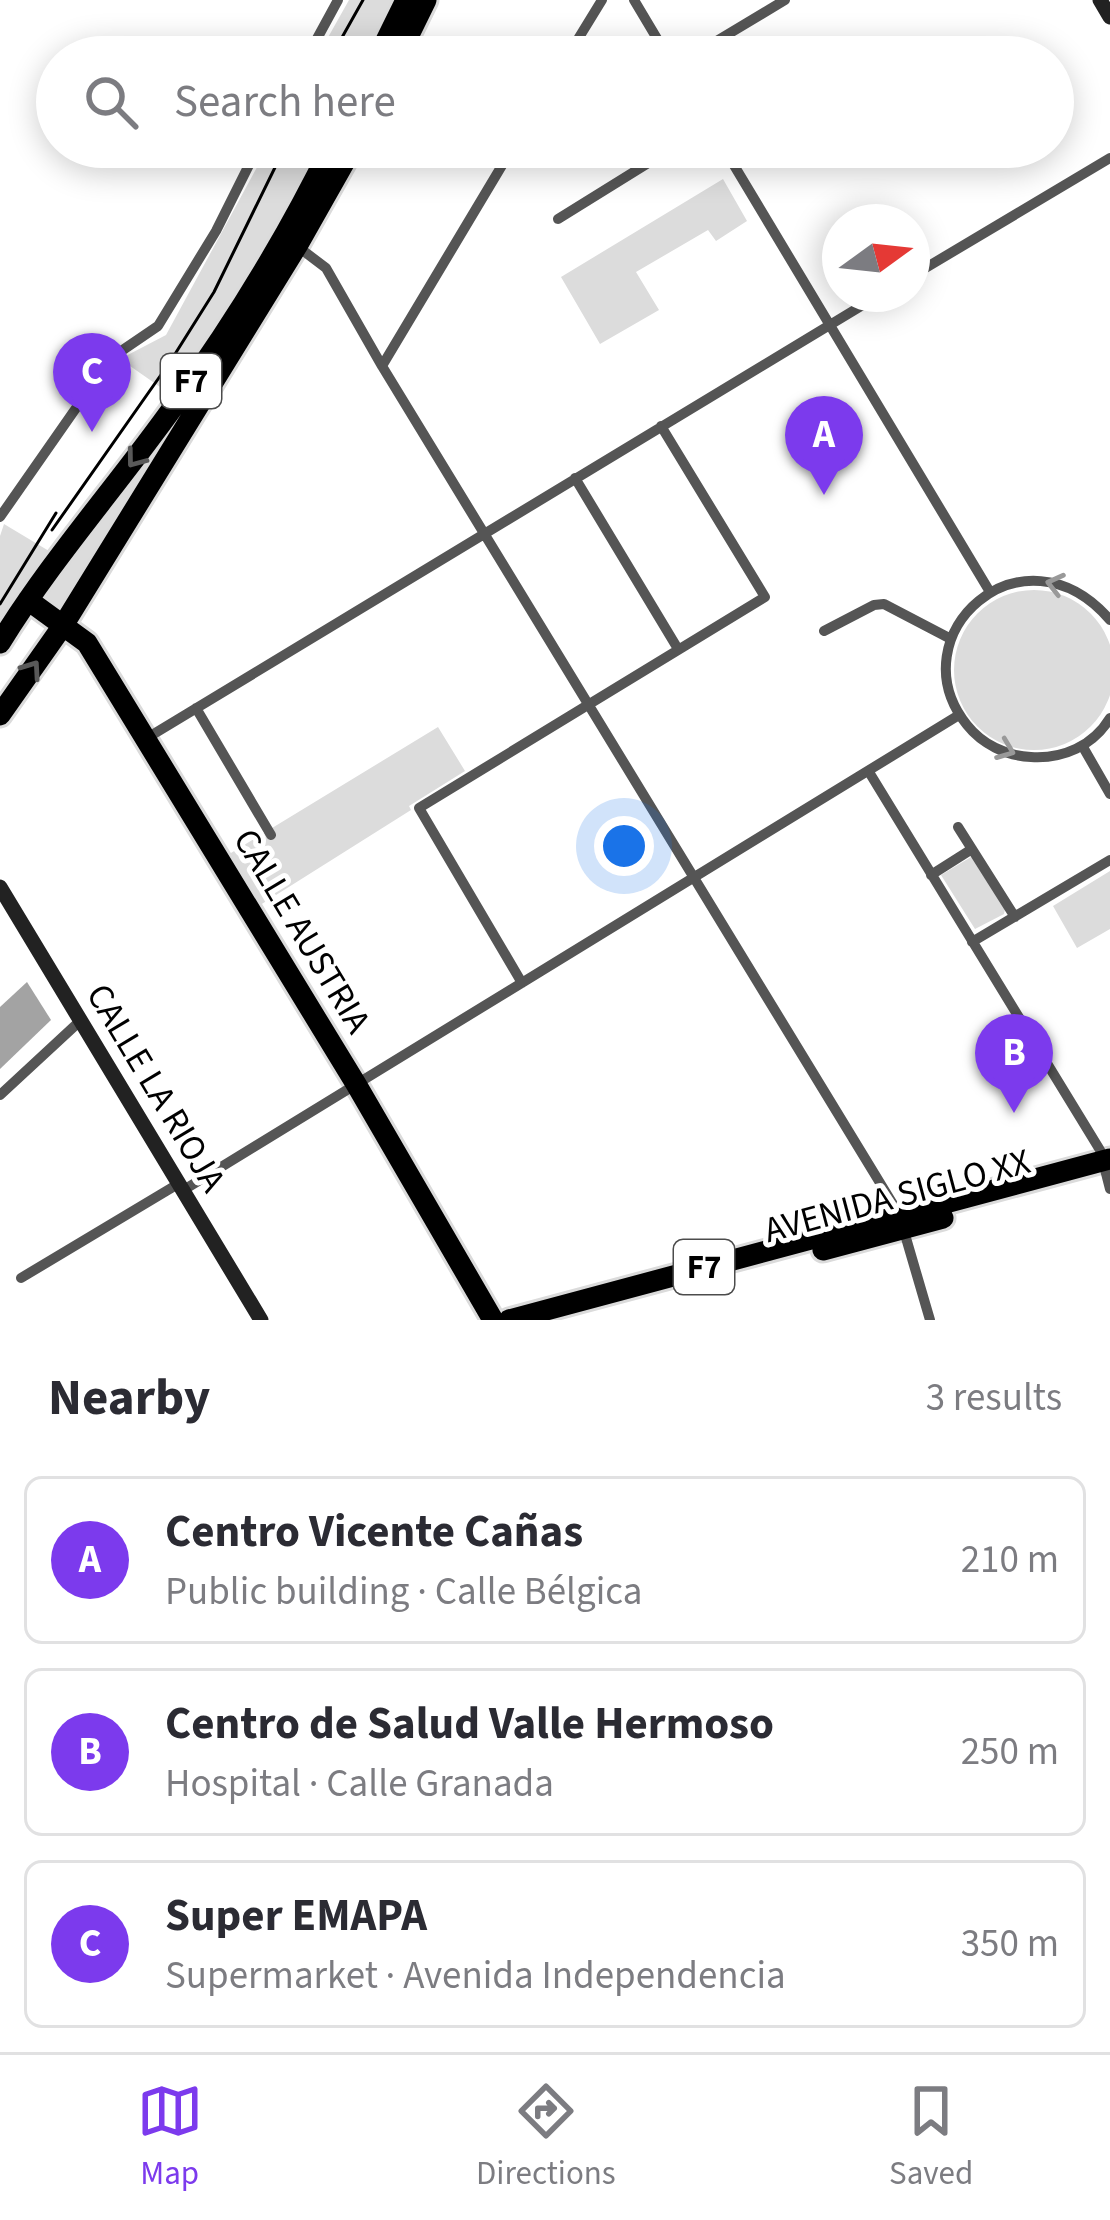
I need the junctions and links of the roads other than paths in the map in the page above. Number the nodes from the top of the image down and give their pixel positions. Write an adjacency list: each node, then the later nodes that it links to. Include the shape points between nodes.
1 (338, 0): 9 (street)
2 (406, 0): 10 (highway)
3 (426, 0): 11 (highway)
4 (602, 0): 12 (street)
5 (634, 0): 13 (street)
6 (785, 0): 14 (street)
7 (1100, 0): 8 (street)
8 (1110, 17)
9 (318, 36)
10 (388, 36)
11 (408, 36)
12 (580, 36)
13 (655, 36)
14 (725, 36)
15 (1110, 158): 24 (street)
16 (248, 168): 30 (street, via 158,326 112,358)
17 (320, 168): 33 (highway, F7, one-way to 33, via 176,404)
18 (341, 168): 23 (highway, F7)
19 (500, 168): 27 (street)
20 (640, 168): 22 (street)
21 (736, 168): 26 (street)
22 (558, 219)
23 (297, 246): 27 (street, via 326,268); 35 (highway, F7)
24 (930, 265)
25 (851, 312): 26 (street)
26 (830, 325): 28 (street); 32 (street)
27 (382, 366): 31 (street)
28 (661, 426): 29 (street); 39 (street, via 765,597)
29 (575, 478): 31 (street); 39 (street)
30 (0, 518)
31 (484, 535): 40 (street); 41 (street)
32 (990, 592): 34 (street, one-way to 32, via 1081,592 1046,580); 37 (street)
33 (28, 600): 35 (highway, CALLE AUSTRIA); 38 (highway, F7)
34 (1110, 620)
35 (64, 624): 42 (highway, F7, one-way to 35); 45 (highway, CALLE AUSTRIA, via 87,643)
36 (824, 631): 37 (street, via 884,604)
37 (951, 639): 43 (street, via 947,678)
38 (0, 643)
39 (678, 649): 40 (street)
40 (588, 705): 54 (street); 58 (street, via 419,808)
41 (196, 708): 45 (street); 50 (street)
42 (0, 715)
43 (959, 715): 46 (street, one-way to 46, via 986,742 1021,757); 47 (street)
44 (1110, 718): 46 (street)
45 (147, 738): 60 (highway, CALLE AUSTRIA)
46 (1083, 747): 48 (street)
47 (869, 772): 53 (street); 54 (street)
48 (1110, 794)
49 (958, 827): 51 (street)
50 (271, 835)
51 (972, 848): 53 (street); 56 (street)
52 (1110, 860): 56 (street)
53 (931, 874): 57 (street)
54 (694, 878): 58 (street); 64 (street)
55 (0, 887): 59 (street, CALLE LA RIOJA)
56 (1016, 917): 57 (street)
57 (972, 942): 62 (street)
58 (522, 982): 60 (street)
59 (80, 1021): 61 (street); 63 (street, CALLE LA RIOJA)
60 (356, 1084): 63 (street); 68 (highway, CALLE AUSTRIA)
61 (0, 1095)
62 (1108, 1171): 64 (highway, AVENIDA SIGLO XX / F7)
63 (180, 1188): 66 (street); 67 (street, CALLE LA RIOJA)
64 (902, 1221): 65 (highway, AVENIDA SIGLO XX / F7); 71 (street)
65 (730, 1268): 69 (highway, AVENIDA SIGLO XX / F7); 70 (highway, AVENIDA SIGLO XX / F7)
66 (21, 1278)
67 (261, 1320)
68 (493, 1320)
69 (509, 1320)
70 (561, 1320)
71 (930, 1320)

